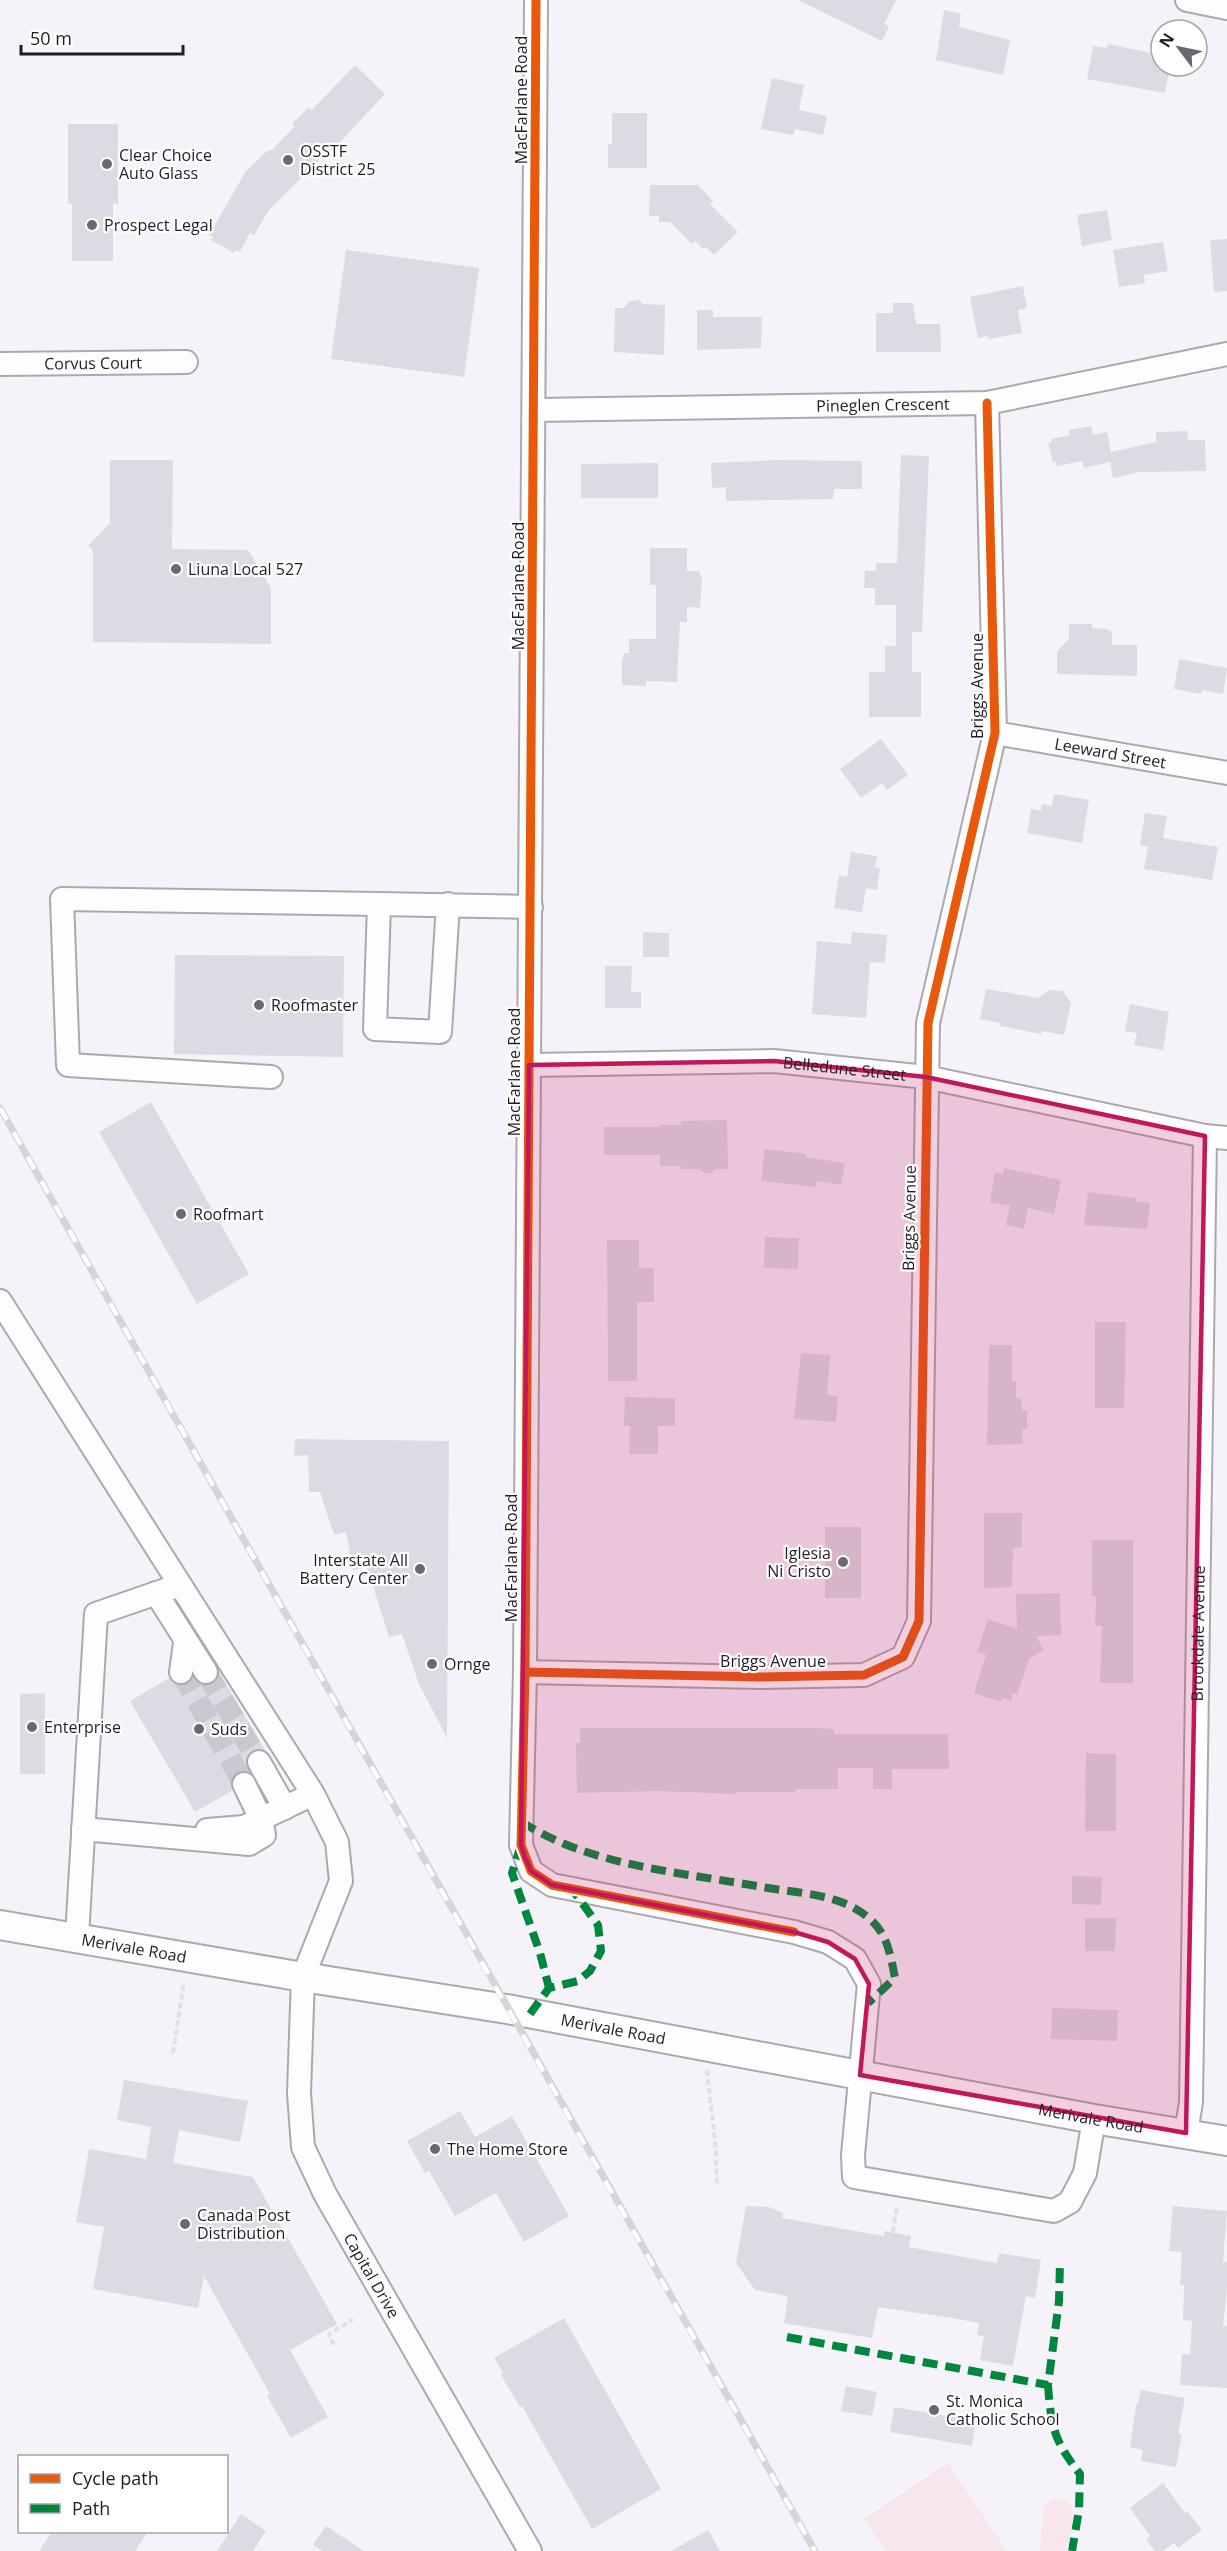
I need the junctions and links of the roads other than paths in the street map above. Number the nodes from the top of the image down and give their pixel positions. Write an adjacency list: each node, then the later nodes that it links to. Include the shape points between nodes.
1 (536, 0): 8 (street, MacFarlane Road)
2 (1187, 0): 3 (street)
3 (1227, 8)
4 (1227, 354): 7 (street, Pineglen Crescent)
5 (186, 362): 6 (street, Corvus Court)
6 (0, 364)
7 (987, 403): 8 (street, Pineglen Crescent); 9 (street, Briggs Avenue)
8 (535, 410): 13 (street, MacFarlane Road)
9 (994, 733): 10 (street, Leeward Street); 16 (street, Briggs Avenue, via 928,1023)
10 (1227, 773)
11 (379, 904): 12 (street); 12 (street, via 375,1029 440,1032); 15 (street, via 62,899 68,1065)
12 (448, 904): 13 (street)
13 (531, 907): 14 (street, MacFarlane Road)
14 (530, 1065): 16 (street, Belledune Street, via 774,1061); 24 (street, MacFarlane Road)
15 (271, 1077)
16 (926, 1077): 17 (street, Belledune Street); 24 (street, Briggs Avenue, via 919,1621 903,1657 864,1675)
17 (1216, 1137): 36 (street, Brookdale Avenue, via 1191,2102)
18 (0, 1302): 19 (street, Capital Drive)
19 (180, 1585): 20 (street); 27 (street, Capital Drive)
20 (156, 1593): 21 (street); 30 (street, via 96,1614)
21 (185, 1643): 22 (street); 23 (street)
22 (181, 1672)
23 (206, 1672)
24 (525, 1672): 34 (street, MacFarlane Road, via 521,1845 531,1871 552,1884 828,1942 855,1959 869,1984)
25 (259, 1762): 28 (street)
26 (244, 1784): 29 (street)
27 (312, 1794): 28 (street); 33 (street, Capital Drive, via 337,1842 341,1881)
28 (285, 1808): 29 (street)
29 (262, 1827): 30 (street, via 249,1844)
30 (83, 1829): 32 (street)
31 (0, 1925): 32 (main road, Merivale Road)
32 (77, 1937): 33 (main road, Merivale Road)
33 (303, 1977): 34 (main road, Merivale Road, via 507,2009); 38 (street, Capital Drive, via 299,2093 303,2147)
34 (860, 2075): 35 (main road, Merivale Road); 35 (street, MacFarlane Road, via 854,2177 1054,2211 1070,2202 1085,2173)
35 (1094, 2119): 36 (main road, Merivale Road)
36 (1186, 2133): 37 (main road, Merivale Road)
37 (1227, 2141)
38 (530, 2551)

